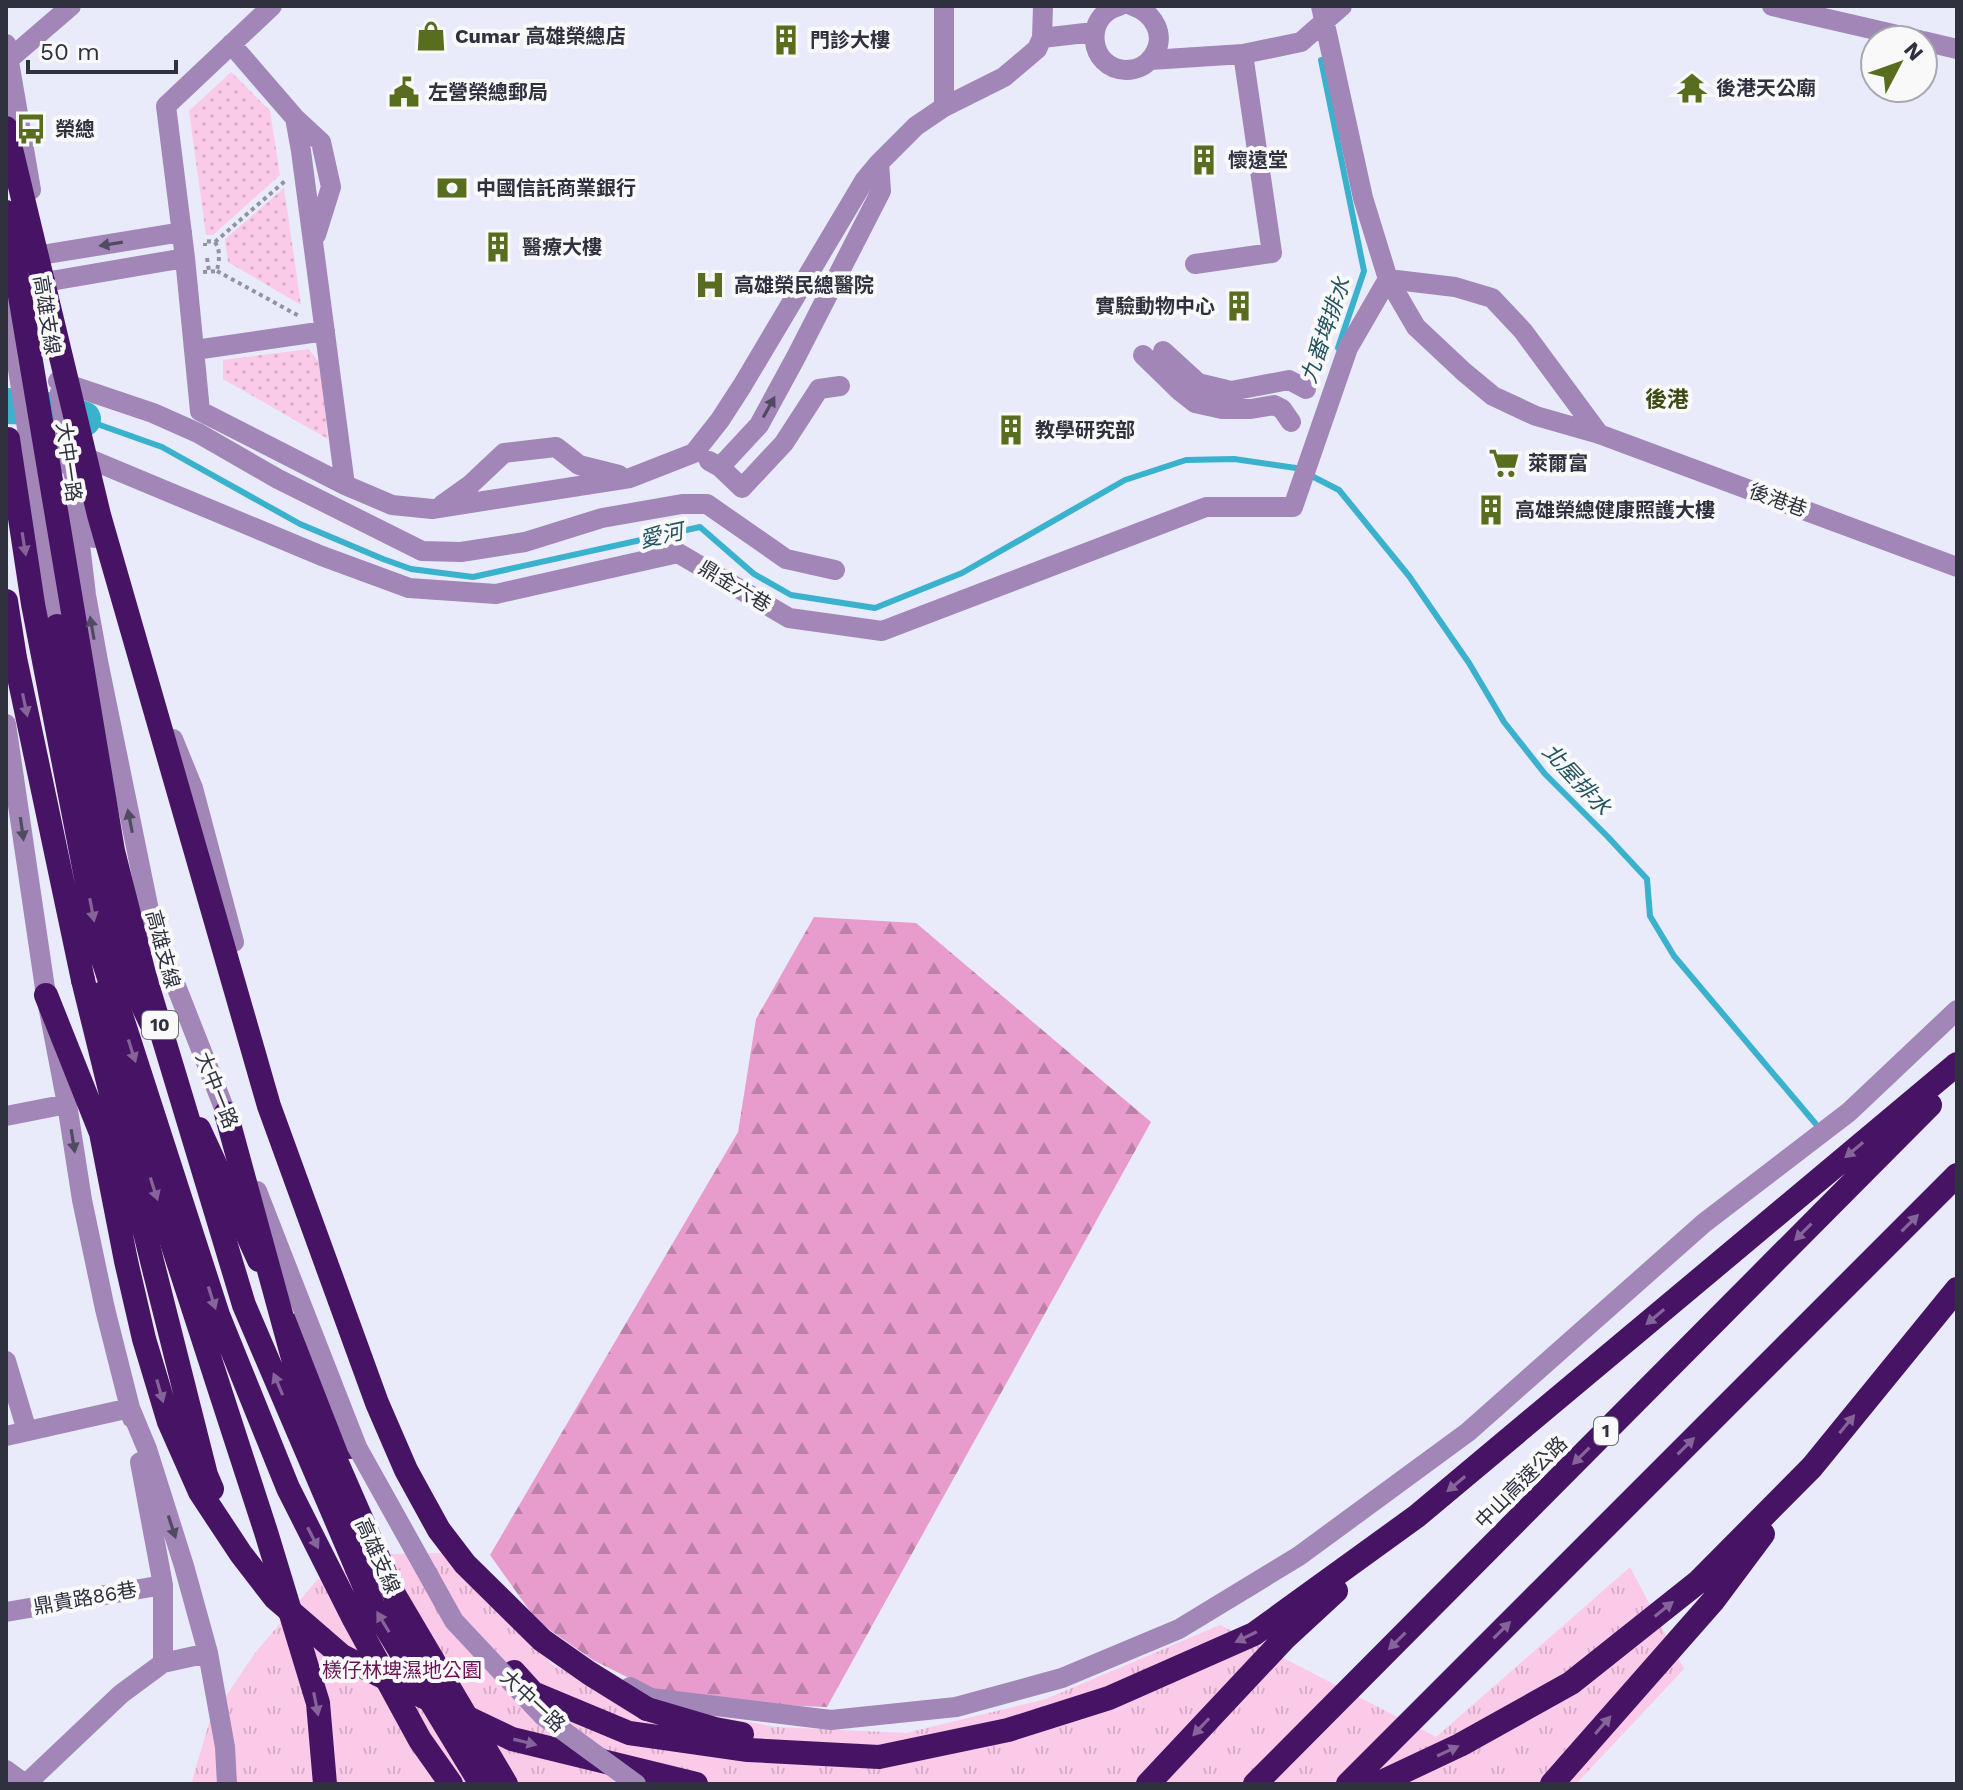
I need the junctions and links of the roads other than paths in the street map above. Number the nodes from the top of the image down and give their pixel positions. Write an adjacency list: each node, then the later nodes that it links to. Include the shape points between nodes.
1 (71, 6): 15 (street)
2 (272, 6): 13 (street)
3 (944, 6): 17 (street)
4 (1043, 6): 12 (street)
5 (1119, 6): 11 (street, via 1104,13)
6 (1133, 6): 16 (street, via 1145,11 1158,29)
7 (1342, 6): 9 (street)
8 (1772, 6): 10 (street)
9 (1323, 14): 14 (street, via 1301,42); 26 (street, 後港巷, via 1363,198)
10 (1859, 26)
11 (1094, 32): 12 (street); 16 (street, via 1097,52 1112,67 1132,70)
12 (1042, 38): 17 (street, via 1037,49 1004,77)
13 (231, 44): 21 (street, via 166,106); 28 (street, via 295,118)
14 (1243, 54): 16 (street); 25 (street, via 1272,253)
15 (7, 55): 22 (street, 大中一路)
16 (1150, 60)
17 (944, 107): 19 (street)
18 (6, 128): 73 (highway, bridge, via 99,515 269,1106 406,1470 465,1564 542,1640 647,1709 715,1729)
19 (879, 163): 29 (street); 31 (street, via 881,191)
20 (6, 212): 80 (highway, 高雄支線 / 10, one-way to 20, bridge, via 373,1606 244,1305 144,974 113,851)
21 (182, 232): 22 (street, one-way to 22); 23 (street)
22 (41, 255): 27 (street, 大中一路)
23 (185, 258): 27 (street); 30 (street)
24 (6, 264): 27 (street, 大中一路, via 24,278); 36 (street, 大中一路, via 21,391)
25 (1195, 264)
26 (1388, 279): 37 (street, 後港巷, via 1416,327 1493,396 1536,416); 37 (street, via 1455,287 1492,298); 38 (street, 鼎金六巷, via 1348,348 1293,507 1206,507 882,631 789,618 678,553 496,594 409,588)
27 (45, 282): 32 (street, 大中一路)
28 (325, 331): 30 (street); 42 (street)
29 (765, 347): 31 (street); 39 (street)
30 (195, 350): 42 (street, via 200,411)
31 (796, 357): 40 (street, one-way to 31, via 759,425)
32 (58, 381): 38 (street, 大中一路); 45 (street, via 198,433 422,551 461,552 525,542 602,518 707,504 786,559)
33 (840, 386): 40 (street, via 819,389 784,443 742,488)
34 (1306, 389): 35 (street, via 1289,380 1231,391 1209,386 1153,353 1195,403 1222,409 1274,405)
35 (1291, 422)
36 (11, 431): 49 (street, 大中一路); 52 (highway, 10, one-way to 52, bridge, via 33,604)
37 (1599, 434): 44 (street, 後港巷)
38 (68, 452): 46 (street, 大中一路); 54 (street, via 117,607 193,788 275,1100 396,1432 456,1558 532,1637 651,1698 831,1720 956,1707 1062,1678 1179,1629 1299,1556 1468,1432 1704,1223 1849,1112)
39 (694, 453): 40 (street); 41 (street)
40 (720, 467)
41 (630, 478): 43 (street); 43 (street, via 579,465 556,447 504,453)
42 (345, 485): 43 (street, via 392,505)
43 (436, 509)
44 (1957, 567)
45 (835, 570)
46 (86, 595): 49 (street); 58 (street, 大中一路, one-way to 46, via 152,925)
47 (6, 601): 67 (highway, one-way to 67, bridge, via 83,980 155,1277 206,1475)
48 (6, 612): 49 (street)
49 (55, 615): 73 (highway, via 90,811 127,972 344,1437 417,1567 533,1693 629,1733 748,1750)
50 (6, 724): 51 (street)
51 (8, 751): 53 (street, one-way to 53)
52 (100, 950): 78 (highway, one-way to 78, bridge, via 109,1049 318,1703); 79 (highway, 10, one-way to 79, bridge, via 218,1315 288,1488 420,1740)
53 (46, 995): 57 (street); 67 (highway, one-way to 67, via 101,1133 144,1339 169,1422 200,1492)
54 (1957, 1010)
55 (1957, 1064): 66 (highway, one-way to 66)
56 (1957, 1077): 84 (highway, 中山高速公路 / 1, one-way to 84)
57 (67, 1104): 59 (street); 63 (street, one-way to 63, via 82,1200)
58 (226, 1113): 75 (street, 大中一路, bridge, via 357,1447 454,1621 543,1716); 81 (highway, bridge, via 296,1369 395,1596)
59 (6, 1116)
60 (1957, 1175): 85 (highway, one-way to 60)
61 (1957, 1289): 69 (highway, one-way to 61)
62 (6, 1361): 64 (street)
63 (130, 1408): 64 (street); 68 (street); 71 (street, one-way to 71)
64 (27, 1431): 65 (street)
65 (6, 1436)
66 (1417, 1516): 73 (highway, one-way to 73, via 1254,1634 1109,1698 1008,1730); 83 (highway, one-way to 83, via 1284,1639)
67 (241, 1554): 75 (highway, one-way to 75, via 275,1598 342,1656 512,1739)
68 (163, 1585): 70 (street, 鼎貴路86巷); 72 (street)
69 (1705, 1592): 86 (highway, one-way to 69, via 1571,1683); 87 (highway, one-way to 69)
70 (6, 1612)
71 (208, 1653): 72 (street); 77 (street)
72 (163, 1663): 76 (street, via 121,1694)
73 (879, 1757)
74 (6, 1770): 76 (street)
75 (634, 1776): 82 (highway)
76 (25, 1784)
77 (227, 1784)
78 (325, 1784)
79 (451, 1784)
80 (481, 1784)
81 (506, 1784)
82 (696, 1784)
83 (1148, 1784)
84 (1255, 1784)
85 (1348, 1784)
86 (1377, 1784)
87 (1552, 1784)

